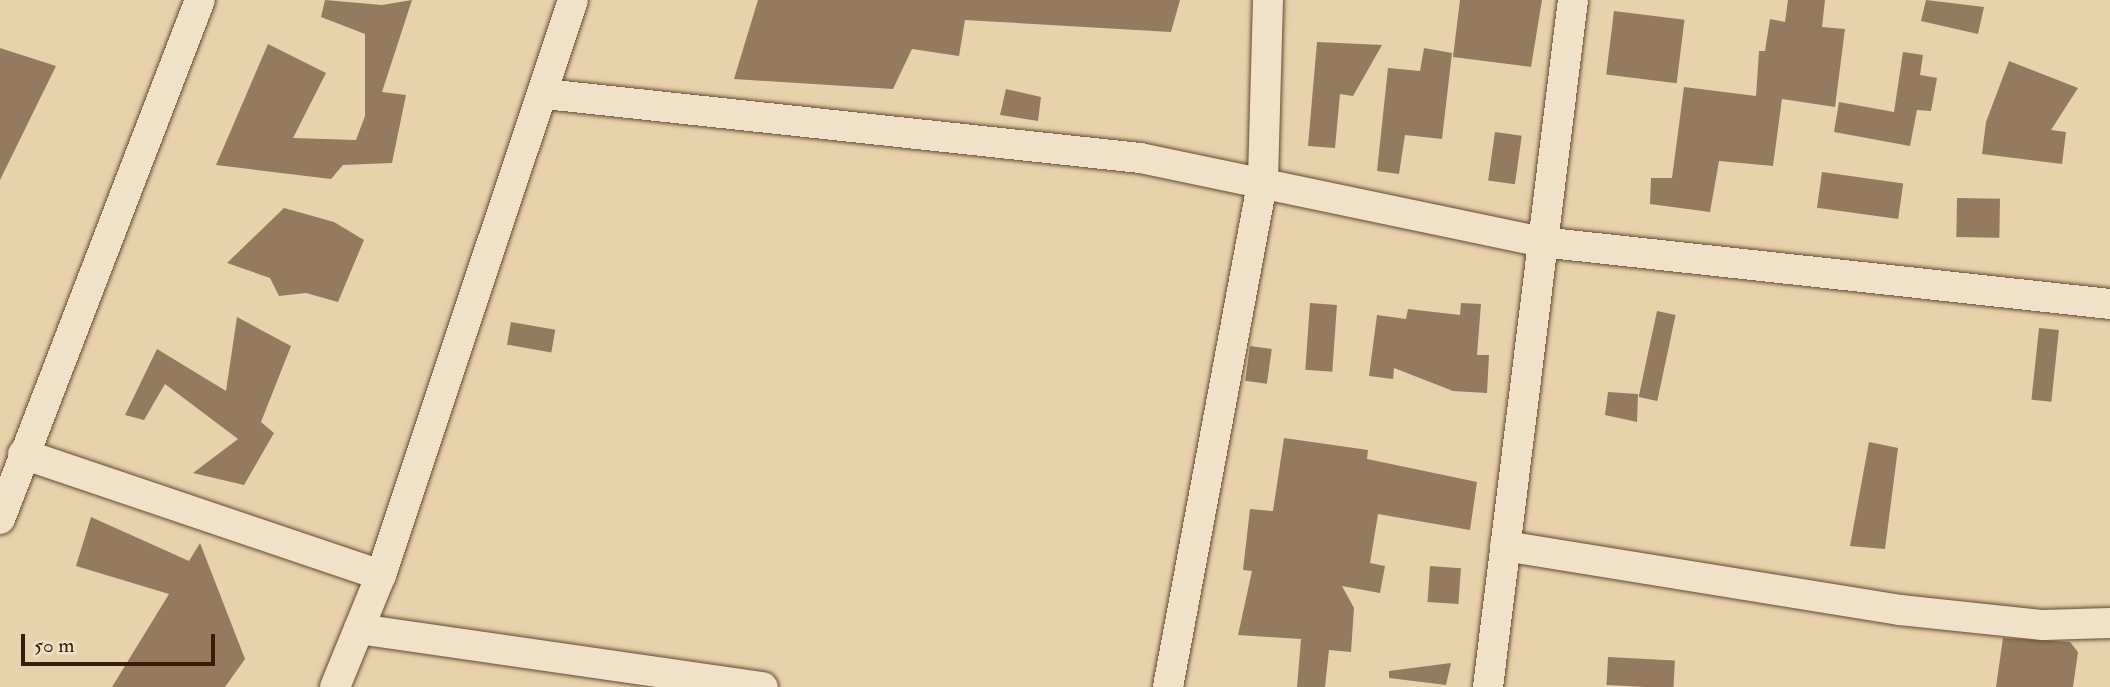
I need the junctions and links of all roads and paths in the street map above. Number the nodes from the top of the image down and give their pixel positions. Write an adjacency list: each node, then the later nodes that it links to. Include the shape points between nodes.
1 (200, 0): 9 (street)
2 (573, 0): 5 (street)
3 (1268, 0): 6 (street)
4 (1573, 0): 7 (street)
5 (545, 93): 6 (street, via 1140,158); 12 (street)
6 (1264, 179): 7 (street); 17 (street)
7 (1541, 242): 8 (street); 11 (street)
8 (2110, 304)
9 (23, 454): 10 (street); 12 (street)
10 (0, 519)
11 (1505, 546): 13 (street, via 1900,610 2043,625); 18 (street)
12 (381, 575): 14 (street)
13 (2110, 623)
14 (359, 629): 15 (street); 16 (street)
15 (335, 687)
16 (763, 687)
17 (1168, 687)
18 (1488, 687)

